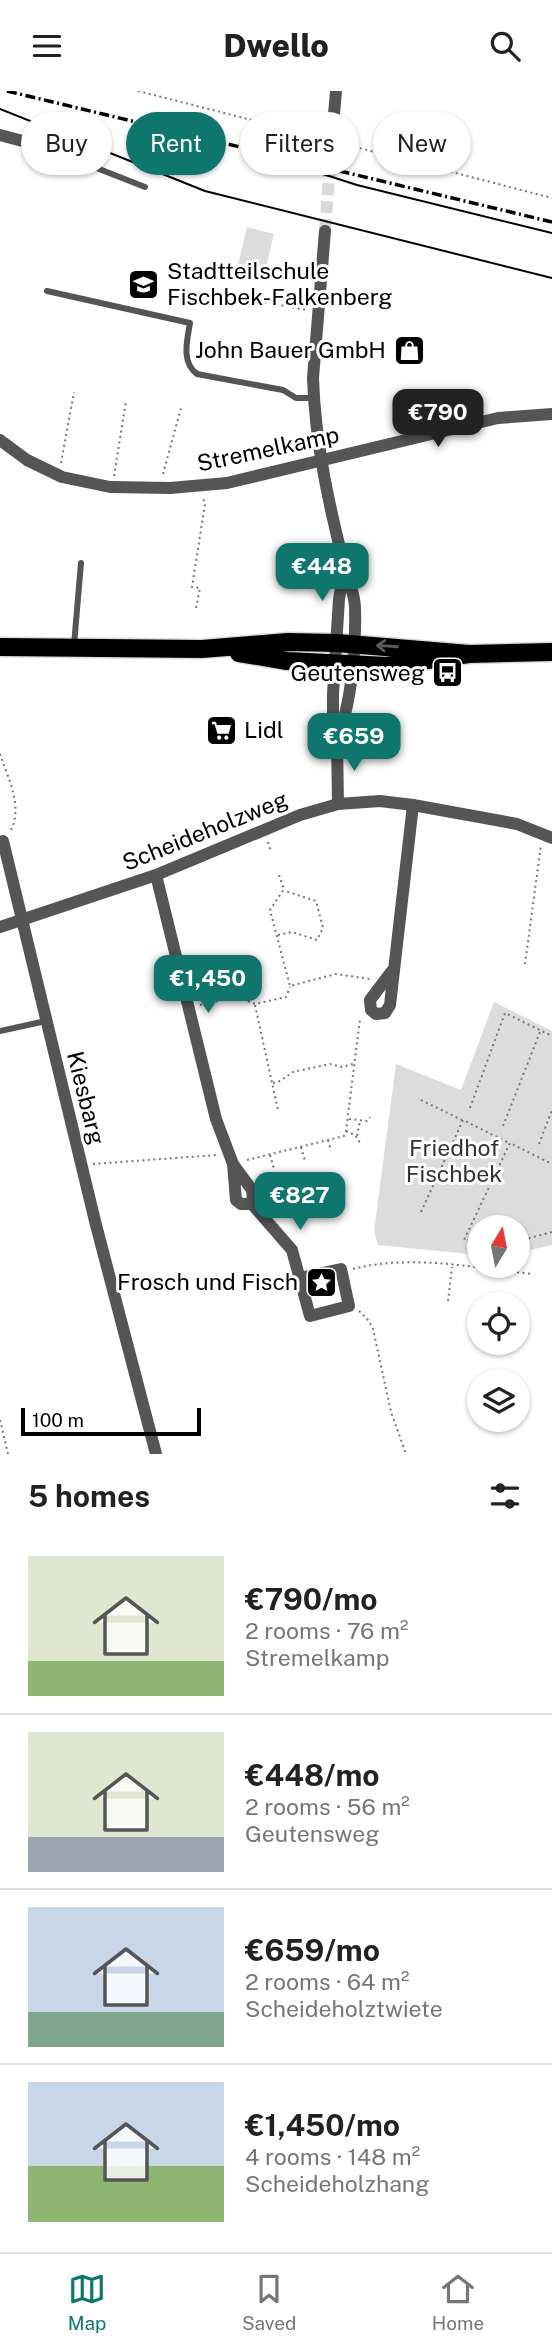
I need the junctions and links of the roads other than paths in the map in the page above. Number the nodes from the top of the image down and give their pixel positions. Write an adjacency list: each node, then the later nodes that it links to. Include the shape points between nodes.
1 (336, 91): 2 (street)
2 (334, 112)
3 (0, 135): 4 (street)
4 (21, 141)
5 (112, 174): 6 (lane)
6 (145, 187)
7 (324, 231): 9 (street)
8 (47, 291): 9 (lane, via 190,323 185,352 197,374 283,390 296,398)
9 (314, 398): 12 (street)
10 (552, 414): 12 (street, Stremelkamp, via 498,418)
11 (0, 440): 12 (street, Stremelkamp, via 59,475 112,487 227,482)
12 (321, 460): 14 (street, via 354,600)
13 (81, 563): 15 (lane)
14 (346, 644): 17 (main road, via 288,642); 19 (main road, one-way to 14); 20 (street)
15 (74, 646): 16 (main road); 17 (main road)
16 (0, 647)
17 (212, 649): 20 (main road)
18 (552, 652): 19 (main road)
19 (469, 654): 20 (main road, via 387,666)
20 (344, 664): 21 (street, via 333,715)
21 (338, 804): 22 (street, Scheideholzweg, via 380,801); 25 (street, Scheideholzweg, via 300,815)
22 (413, 805): 23 (street, Scheideholzweg, via 492,819); 28 (street)
23 (547, 836)
24 (3, 841): 26 (street, Kiesbarg)
25 (156, 875): 26 (street, Scheideholzweg); 31 (street, via 210,1098 231,1158 236,1200 251,1203 292,1250)
26 (22, 920): 27 (street, Scheideholzweg); 29 (street, Kiesbarg)
27 (0, 927)
28 (392, 971): 28 (street, via 387,1011 379,1014 370,1008 371,997)
29 (46, 1021): 30 (lane); 32 (street, Kiesbarg)
30 (0, 1031)
31 (300, 1278): 31 (street, via 341,1269 349,1306 310,1316)
32 (156, 1454)

